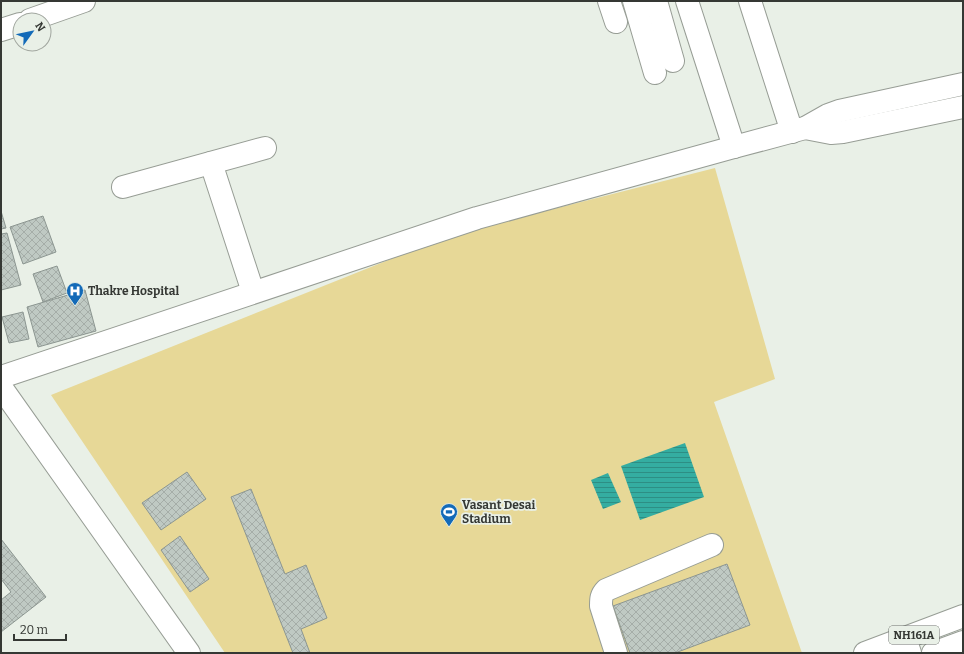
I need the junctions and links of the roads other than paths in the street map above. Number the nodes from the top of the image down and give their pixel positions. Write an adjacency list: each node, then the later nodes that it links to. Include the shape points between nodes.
1 (84, 1): 7 (main road)
2 (609, 1): 8 (main road)
3 (634, 1): 12 (main road)
4 (656, 1): 11 (main road)
5 (687, 1): 16 (main road)
6 (750, 1): 15 (main road)
7 (52, 12)
8 (616, 22)
9 (12, 27): 10 (main road)
10 (1, 30)
11 (673, 60)
12 (655, 73)
13 (963, 84): 15 (main road, via 839,111)
14 (963, 107): 15 (main road, via 843,132)
15 (798, 130): 16 (main road)
16 (734, 146): 20 (main road, via 477,218)
17 (265, 148): 18 (main road)
18 (211, 163): 19 (main road); 20 (main road)
19 (123, 187)
20 (253, 292): 21 (main road)
21 (1, 376)
22 (1, 387): 27 (main road)
23 (712, 545): 28 (main road, via 606,590 602,594 601,606)
24 (963, 616): 26 (main road, NH161A)
25 (963, 642): 30 (main road, NH161A)
26 (908, 645): 29 (main road, NH161A)
27 (189, 653)
28 (616, 653)
29 (865, 653)
30 (933, 653)

